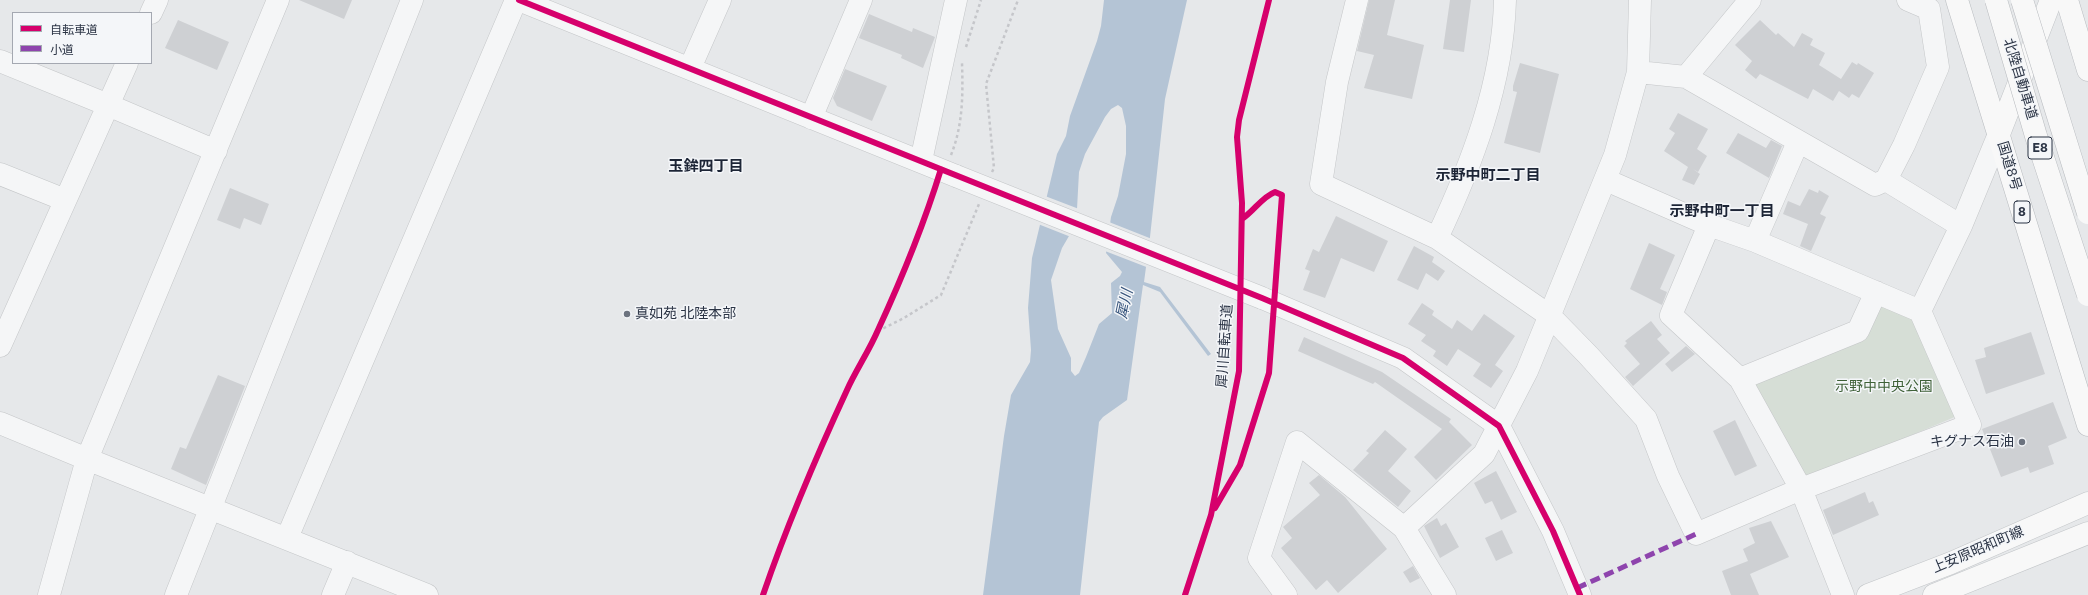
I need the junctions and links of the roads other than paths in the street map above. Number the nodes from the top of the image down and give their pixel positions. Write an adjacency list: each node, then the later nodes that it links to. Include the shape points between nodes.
1 (157, 0): 18 (street)
2 (278, 0): 29 (street)
3 (412, 0): 52 (street)
4 (518, 0): 21 (street); 55 (street)
5 (720, 0): 21 (street)
6 (862, 0): 26 (street)
7 (956, 0): 30 (street)
8 (1357, 0): 38 (street, via 1337,82 1321,184)
9 (1505, 0): 38 (street, via 1497,68 1489,102 1476,146)
10 (1640, 0): 23 (street)
11 (1750, 0): 24 (street)
12 (1908, 0): 33 (street, via 1929,9 1938,67)
13 (1957, 0): 27 (main road, 国道8号 / 8)
14 (1996, 0): 41 (main road, 北陸自動車道 / E8, bridge)
15 (2022, 0): 35 (main road, 北陸自動車道 / E8, bridge)
16 (2051, 0): 27 (main road)
17 (2067, 0): 22 (main road)
18 (151, 12)
19 (0, 61): 25 (street)
20 (128, 64): 25 (street)
21 (690, 68): 26 (street)
22 (2088, 70)
23 (1638, 72): 24 (street); 32 (street)
24 (1686, 77): 28 (street)
25 (108, 105): 29 (street); 34 (street)
26 (811, 118): 30 (street)
27 (1999, 134): 37 (street); 47 (main road, 国道8号 / 8)
28 (1798, 142): 33 (street, via 1875,186); 39 (street)
29 (216, 151): 49 (street)
30 (921, 161): 48 (street, bridge, via 952,168 1403,358)
31 (0, 174): 34 (street)
32 (1606, 180): 36 (street); 43 (street)
33 (1886, 180): 37 (street)
34 (66, 200): 44 (street)
35 (2088, 213)
36 (1709, 225): 39 (street); 45 (street, via 1671,315)
37 (1961, 226): 42 (street)
38 (1436, 238): 43 (street)
39 (1755, 241): 40 (street)
40 (1876, 292): 42 (street); 45 (street, via 1858,331)
41 (2088, 295)
42 (1920, 311): 50 (street, via 1970,425)
43 (1550, 316): 48 (street, via 1527,371); 50 (street, via 1646,419 1668,476 1696,534)
44 (0, 346)
45 (1740, 379): 50 (street)
46 (0, 422): 49 (street)
47 (2088, 425)
48 (1499, 426): 53 (street, via 1484,454); 63 (street, via 1553,530)
49 (87, 459): 52 (street); 57 (street)
50 (1801, 489): 64 (street)
51 (2088, 503): 65 (main road, 上安原昭和町線, via 1951,563)
52 (212, 508): 55 (street); 58 (street)
53 (1404, 528): 61 (street, via 1297,442 1258,558); 62 (street)
54 (2088, 533): 66 (main road, 上安原昭和町線)
55 (287, 538): 56 (street)
56 (347, 562): 59 (street); 60 (street)
57 (49, 595)
58 (176, 595)
59 (333, 595)
60 (427, 595)
61 (1286, 595)
62 (1445, 595)
63 (1580, 595)
64 (1842, 595)
65 (1868, 595)
66 (1934, 595)

